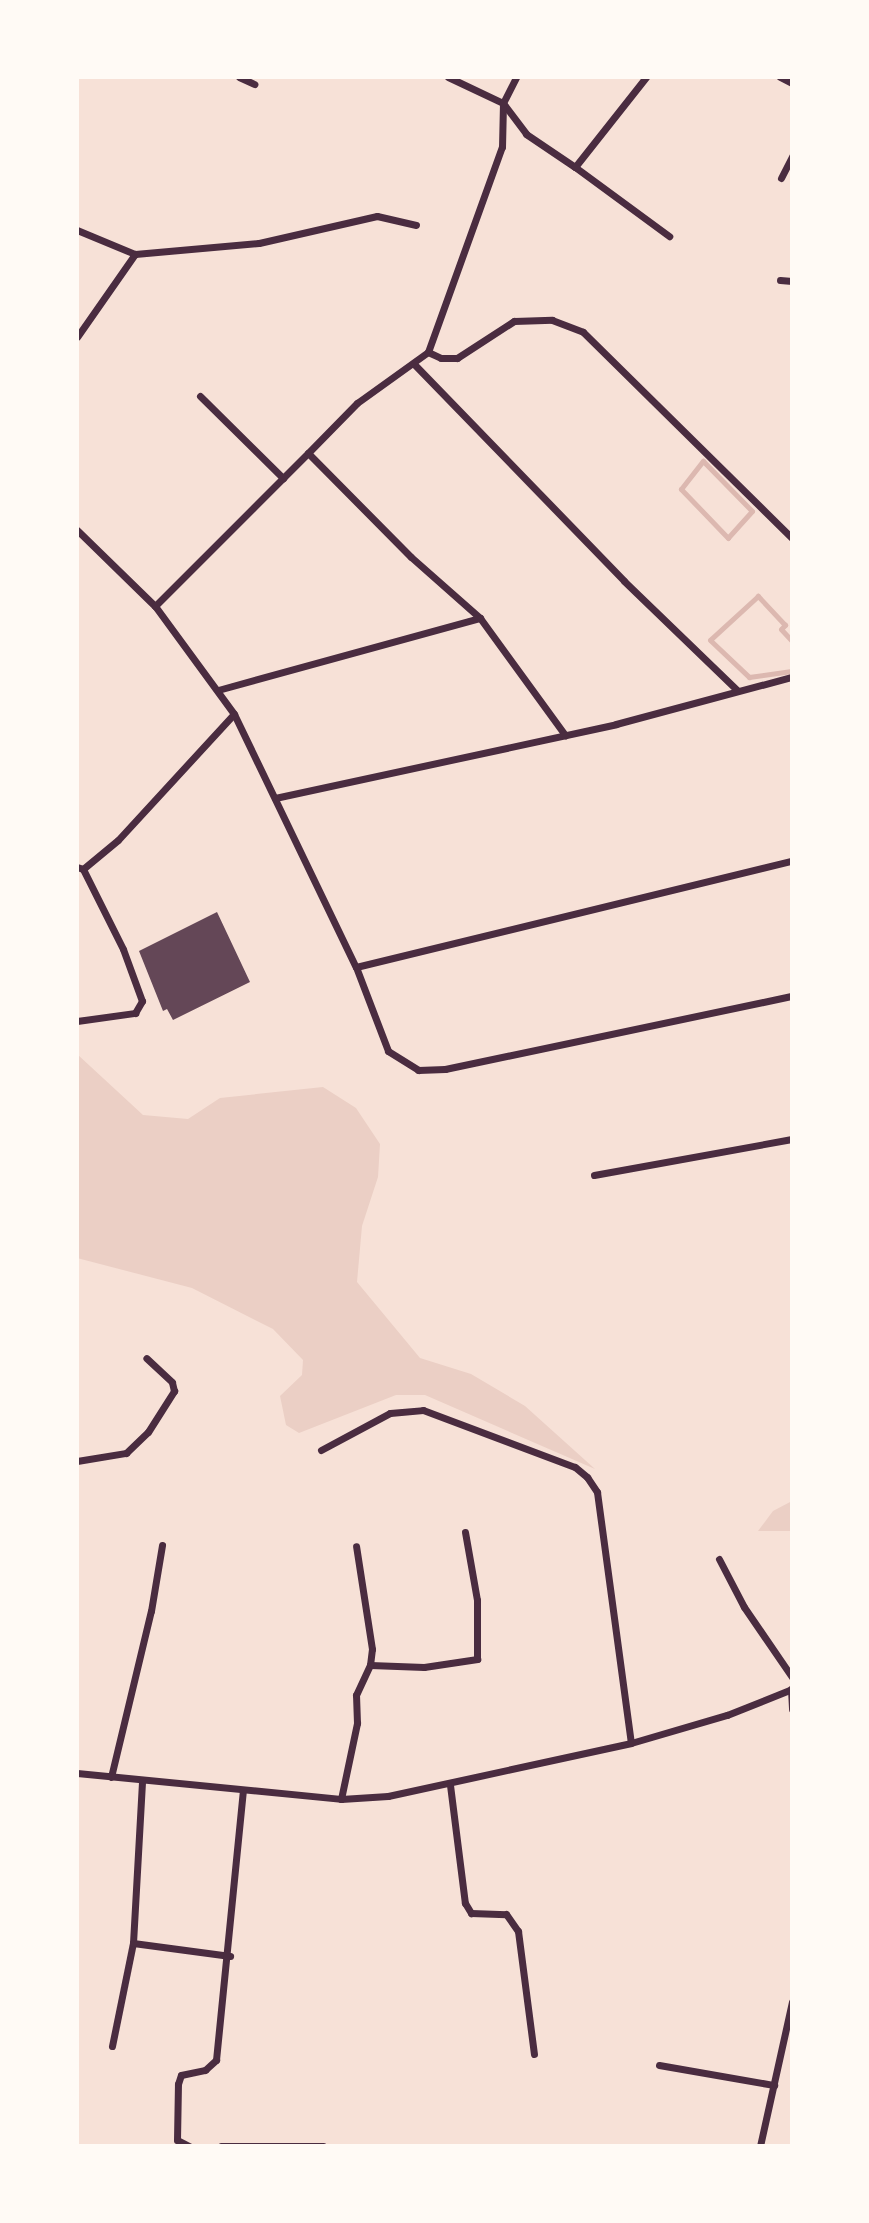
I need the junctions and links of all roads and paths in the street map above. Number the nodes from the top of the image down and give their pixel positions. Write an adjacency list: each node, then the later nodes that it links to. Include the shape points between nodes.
1 (239, 77): 7 (street)
2 (448, 77): 8 (street)
3 (516, 77): 8 (street)
4 (646, 77): 10 (street)
5 (780, 77): 6 (street)
6 (792, 83)
7 (254, 84)
8 (503, 103): 10 (street, via 526,134); 19 (street, via 502,147)
9 (792, 156): 11 (street)
10 (575, 167): 14 (street)
11 (780, 178)
12 (416, 225): 15 (street, via 377,216 259,243)
13 (77, 230): 15 (street)
14 (669, 236)
15 (135, 254): 18 (street)
16 (780, 280): 17 (street)
17 (792, 281)
18 (77, 337)
19 (428, 352): 20 (street); 25 (street, via 457,358 514,321 531,317 583,332)
20 (414, 364): 22 (street, via 357,403); 29 (street, via 624,581)
21 (200, 396): 23 (street)
22 (308, 453): 23 (street); 27 (street, via 411,557)
23 (283, 478): 26 (street)
24 (77, 530): 26 (street)
25 (792, 538)
26 (155, 606): 30 (street)
27 (480, 618): 30 (street); 32 (street)
28 (792, 677): 29 (street)
29 (737, 690): 32 (street)
30 (218, 691): 31 (street)
31 (234, 714): 33 (street); 35 (street, via 148,810)
32 (565, 735): 33 (street)
33 (275, 798): 36 (street)
34 (792, 861): 36 (street)
35 (80, 868): 38 (street, via 123,948 142,1001 135,1013)
36 (356, 967): 37 (street, via 388,1051 418,1069 445,1069)
37 (792, 996)
38 (77, 1021)
39 (792, 1139): 40 (street)
40 (594, 1175)
41 (146, 1359): 43 (street, via 172,1382 174,1391 148,1432 127,1453)
42 (321, 1450): 52 (street, via 390,1413 423,1410 575,1467 587,1477 597,1492)
43 (77, 1461)
44 (465, 1532): 48 (street, via 477,1600 478,1659 424,1667)
45 (162, 1545): 54 (street)
46 (356, 1546): 48 (street, via 373,1636)
47 (719, 1559): 49 (street, via 744,1607)
48 (370, 1665): 58 (street, via 356,1695 357,1723)
49 (792, 1677)
50 (791, 1689): 51 (street); 52 (street, via 727,1715)
51 (792, 1709)
52 (631, 1743): 56 (street)
53 (77, 1773): 54 (street)
54 (111, 1777): 55 (street)
55 (142, 1781): 57 (street); 59 (street)
56 (450, 1785): 58 (street); 63 (street, via 466,1903 471,1913 506,1914 518,1931)
57 (243, 1790): 58 (street); 60 (street)
58 (341, 1799)
59 (133, 1942): 60 (street); 62 (street)
60 (230, 1956): 66 (street, via 216,2060 205,2070 181,2075 177,2140)
61 (792, 2002): 65 (street)
62 (112, 2046)
63 (534, 2054)
64 (659, 2065): 65 (street)
65 (774, 2085): 69 (street)
66 (189, 2146)
67 (221, 2146): 68 (street)
68 (323, 2146)
69 (760, 2146)

